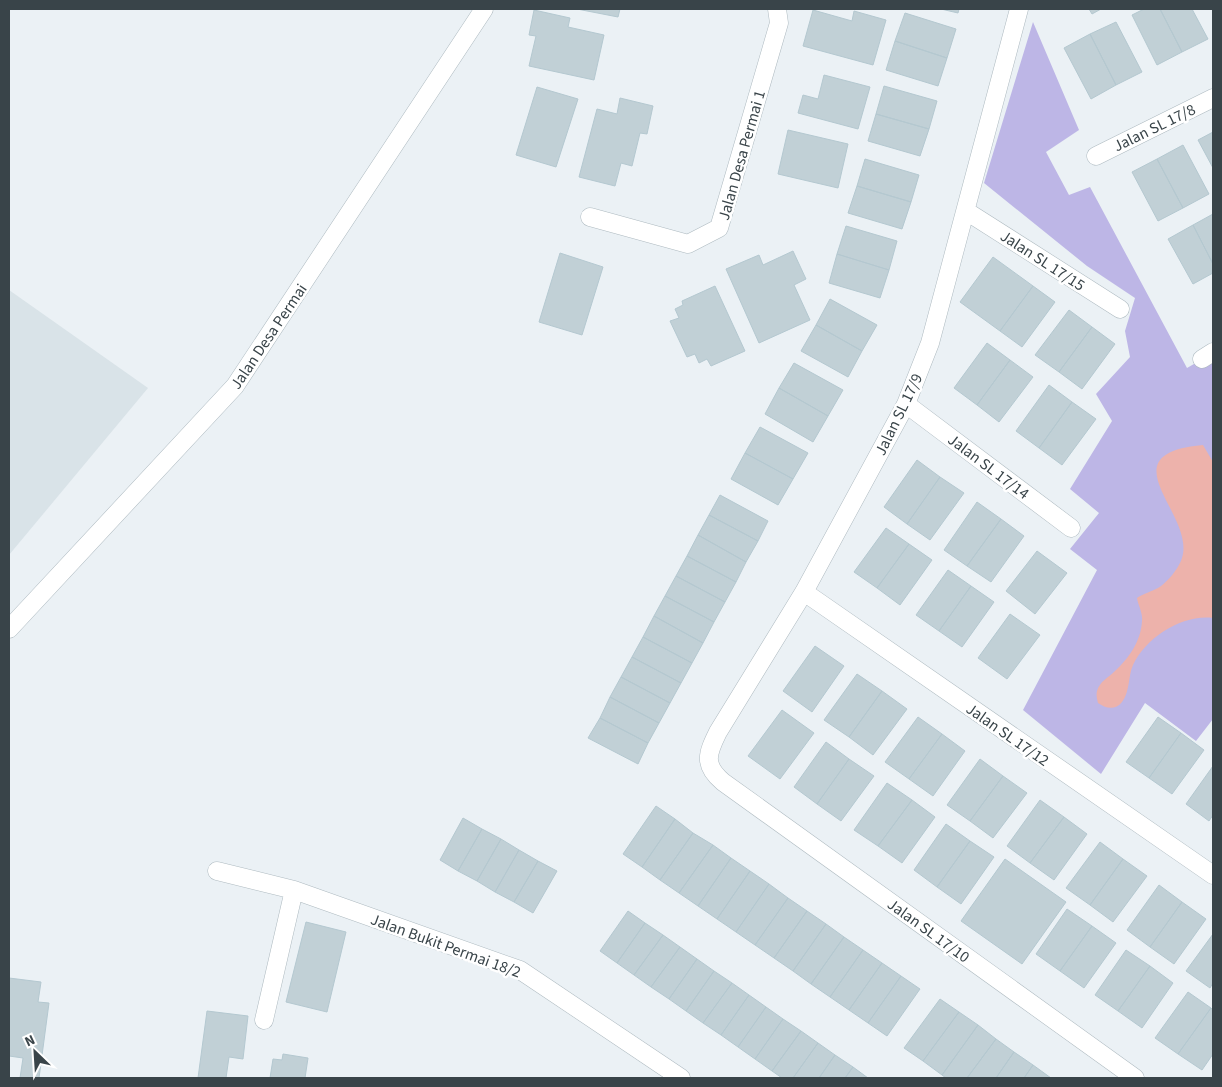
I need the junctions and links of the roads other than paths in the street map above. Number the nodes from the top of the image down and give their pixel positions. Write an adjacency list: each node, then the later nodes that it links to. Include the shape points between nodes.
1 (484, 9): 12 (street, Jalan Desa Permai, via 235,386)
2 (777, 9): 7 (street, Jalan Desa Permai 1, via 779,23 719,228 688,244)
3 (1019, 9): 6 (street, Jalan SL 17/9)
4 (1213, 98): 5 (street, Jalan SL 17/8)
5 (1096, 156)
6 (966, 211): 8 (street, Jalan SL 17/15); 9 (street, Jalan SL 17/9, via 930,343)
7 (590, 217)
8 (1120, 309)
9 (906, 404): 10 (street, Jalan SL 17/14); 11 (street, Jalan SL 17/9)
10 (1071, 528)
11 (804, 592): 13 (street, Jalan SL 17/9, via 712,744 710,768); 15 (street, Jalan SL 17/12)
12 (9, 629)
13 (724, 782): 19 (street, Jalan SL 17/10)
14 (217, 871): 16 (street, Jalan Bukit Permai 18/2)
15 (1213, 875)
16 (294, 890): 17 (street); 18 (street, Jalan Bukit Permai 18/2, via 520,970)
17 (264, 1020)
18 (681, 1078)
19 (1135, 1078)

